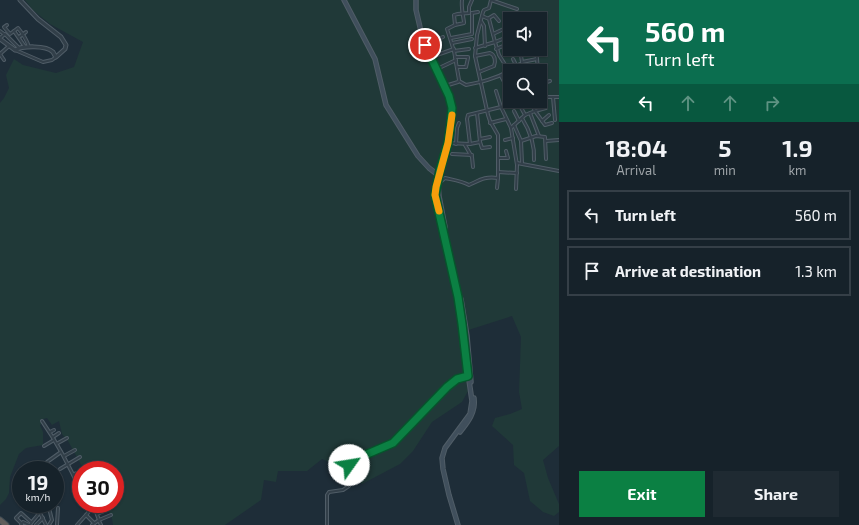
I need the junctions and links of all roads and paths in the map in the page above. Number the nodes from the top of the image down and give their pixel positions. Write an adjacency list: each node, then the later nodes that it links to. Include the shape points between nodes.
1 (20, 0): 48 (street, via 65,42 65,49)
2 (345, 0): 122 (main road, via 377,58 388,104 420,155)
3 (416, 0): 33 (main road)
4 (462, 0): 10 (street)
5 (472, 0): 9 (street, via 469,6)
6 (491, 0): 7 (street); 11 (street, via 489,8 484,10)
7 (517, 9)
8 (478, 12): 9 (street)
9 (471, 13): 10 (street); 27 (street, via 472,34)
10 (462, 14): 16 (street, via 454,15); 16 (street, via 464,23)
11 (482, 16): 12 (street); 13 (street)
12 (488, 18): 14 (street, via 494,15); 24 (street)
13 (481, 21): 35 (street, via 484,25); 40 (street)
14 (499, 21)
15 (7, 25): 19 (street, via 4,27)
16 (455, 25): 27 (street, via 447,29)
17 (503, 29): 24 (street)
18 (0, 31): 22 (street)
19 (7, 31): 20 (street, via 10,34); 22 (street)
20 (14, 31): 23 (street, via 18,28); 25 (street)
21 (26, 32): 23 (street)
22 (4, 34): 28 (street); 38 (street)
23 (23, 34): 25 (street); 37 (street, via 27,40)
24 (493, 34): 31 (street)
25 (19, 37): 37 (street)
26 (443, 37): 33 (street)
27 (451, 38): 32 (street)
28 (0, 39): 34 (street)
29 (472, 39): 32 (street)
30 (503, 39): 31 (street)
31 (494, 42): 35 (street); 41 (street)
32 (452, 43): 43 (street)
33 (425, 45): 49 (main road)
34 (9, 46): 42 (street); 44 (street)
35 (485, 46): 40 (street)
36 (503, 46): 41 (street)
37 (27, 47): 38 (street); 48 (street, via 49,49)
38 (19, 48): 42 (street)
39 (469, 48): 43 (street)
40 (475, 48): 45 (street)
41 (496, 49): 51 (street)
42 (14, 50): 48 (street, via 43,62)
43 (454, 50): 49 (street); 50 (street)
44 (0, 53): 54 (street)
45 (475, 56): 55 (street, via 490,53); 62 (street)
46 (521, 56): 56 (street)
47 (537, 56): 53 (street)
48 (56, 57)
49 (431, 57): 61 (main road)
50 (456, 58): 60 (street); 60 (street, via 468,57 466,67); 61 (street)
51 (502, 59): 55 (street); 57 (street)
52 (513, 59): 58 (street)
53 (538, 59): 56 (street); 59 (street)
54 (4, 60)
55 (495, 60): 62 (street, via 494,66)
56 (521, 63)
57 (505, 64)
58 (516, 64)
59 (538, 64)
60 (457, 67): 65 (street)
61 (437, 69): 69 (main road)
62 (480, 72): 67 (street)
63 (501, 76): 64 (street); 67 (street)
64 (503, 80)
65 (459, 81): 67 (street, via 466,85); 69 (street)
66 (550, 81): 68 (street)
67 (482, 82): 78 (street)
68 (547, 82)
69 (445, 86): 105 (main road, via 452,115)
70 (496, 91): 74 (street)
71 (547, 97): 72 (street)
72 (553, 97): 73 (street); 87 (street)
73 (559, 98)
74 (501, 107): 78 (street); 86 (street)
75 (522, 108): 83 (street)
76 (534, 108): 80 (street)
77 (546, 108): 80 (street)
78 (487, 111): 81 (street); 91 (street)
79 (514, 111): 88 (street)
80 (536, 111): 82 (street); 89 (street)
81 (477, 113): 98 (street); 108 (street, via 467,117)
82 (530, 113): 83 (street); 95 (street)
83 (525, 115): 85 (street)
84 (549, 115): 89 (street)
85 (522, 118): 88 (street); 97 (street)
86 (506, 119): 91 (street); 94 (street)
87 (555, 120)
88 (519, 121): 93 (street)
89 (542, 121): 92 (street, via 545,125)
90 (459, 123): 106 (street)
91 (490, 123): 113 (street, via 498,135)
92 (552, 123)
93 (514, 125): 94 (street); 102 (street)
94 (511, 128): 99 (street)
95 (539, 136): 97 (street); 103 (street, via 544,136)
96 (490, 137): 98 (street)
97 (532, 137): 102 (street); 115 (street)
98 (480, 138): 104 (street)
99 (513, 138): 100 (street); 116 (street)
100 (505, 140)
101 (559, 140): 103 (street)
102 (521, 141): 117 (street)
103 (546, 141): 114 (street)
104 (480, 142): 108 (street); 109 (street, via 482,148)
105 (448, 143): 106 (street); 122 (main road)
106 (456, 144): 107 (street)
107 (465, 144): 108 (street); 112 (street)
108 (470, 144)
109 (490, 147)
110 (506, 151): 113 (street, via 508,158)
111 (452, 154): 112 (street)
112 (472, 155): 118 (street)
113 (499, 158): 120 (street)
114 (546, 159)
115 (534, 160)
116 (517, 163): 117 (street); 121 (street)
117 (522, 163): 119 (street)
118 (473, 167)
119 (559, 171)
120 (498, 172): 121 (street); 123 (street)
121 (517, 173): 126 (street)
122 (438, 175): 124 (main road)
123 (498, 178): 124 (street, via 477,180 469,185 445,178); 125 (street)
124 (438, 182): 127 (main road, via 436,200 458,297); 140 (main road, via 439,200 463,309 475,403 470,419 446,450)
125 (497, 188)
126 (516, 189)
127 (468, 376): 140 (main road, via 472,401 470,414 445,448); 167 (street, via 457,379 447,387 393,443 358,458 349,465 345,474 349,486 343,490 329,492 327,495)
128 (42, 421): 130 (street)
129 (54, 430): 130 (street)
130 (50, 432): 132 (street)
131 (59, 433): 132 (street)
132 (54, 438): 134 (street); 135 (street)
133 (67, 438): 134 (street)
134 (57, 443): 137 (street)
135 (44, 446)
136 (75, 450): 138 (street)
137 (61, 452): 138 (street); 141 (street)
138 (64, 456): 142 (street)
139 (80, 457): 142 (street)
140 (443, 458): 168 (main road)
141 (48, 461)
142 (68, 463): 143 (street); 144 (street)
143 (64, 466)
144 (72, 470)
145 (40, 513): 152 (street); 157 (street)
146 (50, 513): 159 (street)
147 (58, 513): 164 (street)
148 (88, 513): 151 (street)
149 (97, 514): 154 (street)
150 (111, 514): 154 (street)
151 (86, 515): 160 (street); 165 (street)
152 (43, 518): 158 (street); 163 (street)
153 (0, 520): 162 (highway)
154 (99, 520): 160 (street); 166 (street)
155 (0, 523): 161 (highway)
156 (21, 524): 157 (street); 157 (street, via 16,518 21,513)
157 (30, 524)
158 (46, 524): 159 (street)
159 (50, 524)
160 (93, 524)
161 (2, 525)
162 (6, 525)
163 (36, 525)
164 (57, 525)
165 (77, 525)
166 (100, 525)
167 (327, 525)
168 (459, 525)

